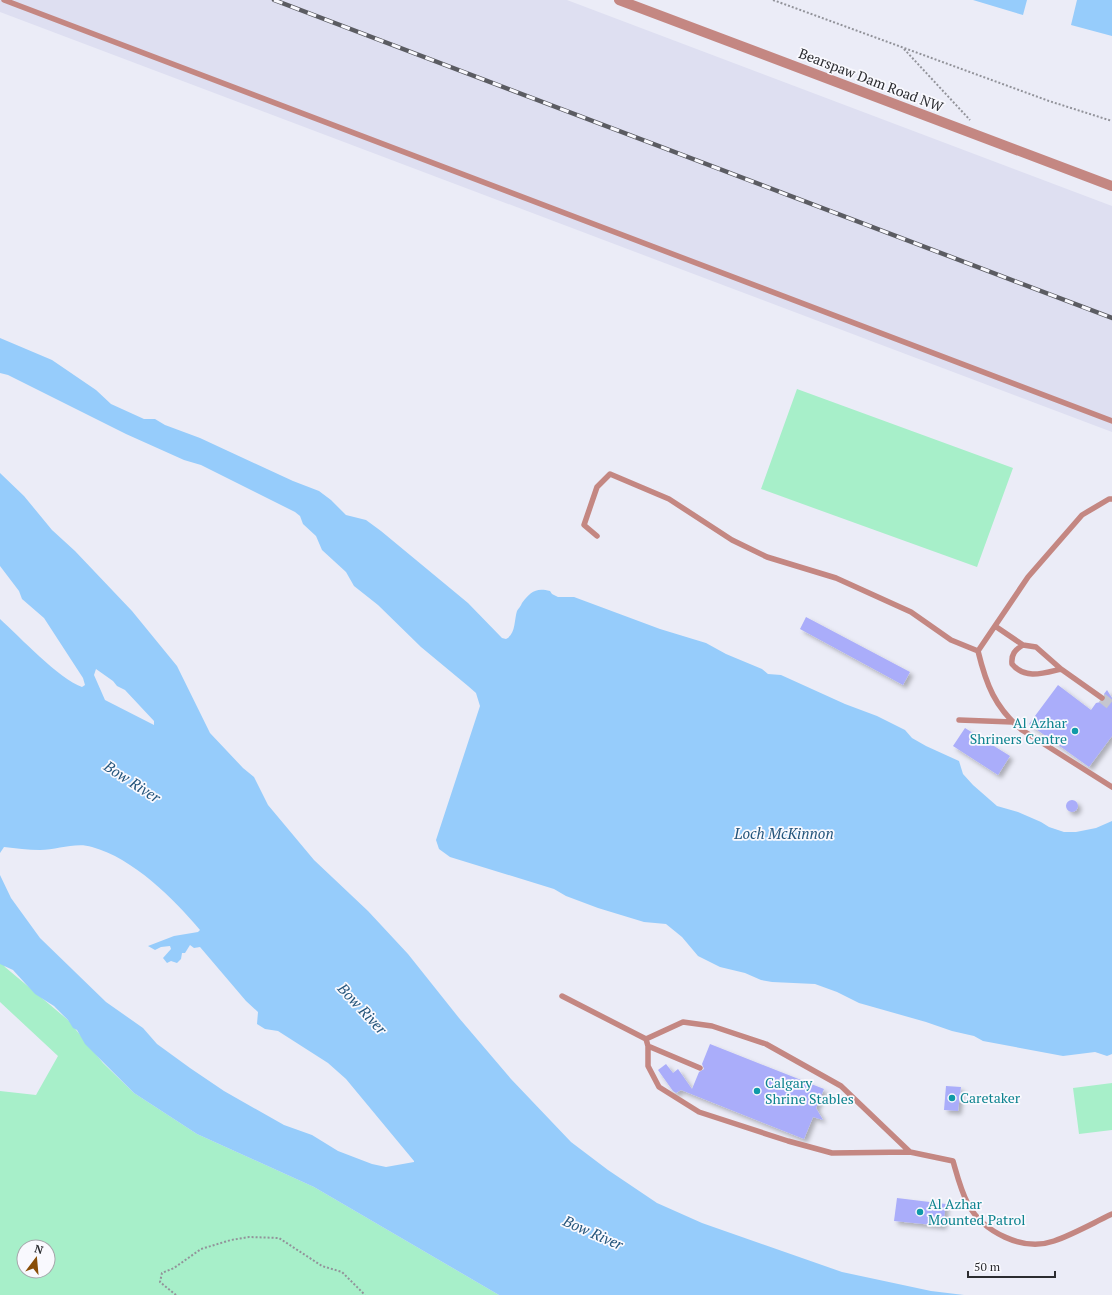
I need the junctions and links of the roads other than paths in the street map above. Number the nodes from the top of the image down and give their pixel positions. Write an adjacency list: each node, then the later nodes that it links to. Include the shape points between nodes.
1 (4, 0): 4 (lane)
2 (619, 0): 3 (street, Bearspaw Dam Road NW)
3 (1112, 186)
4 (1112, 421)
5 (1112, 499): 7 (lane, via 1082,515 1028,576)
6 (597, 536): 9 (lane, via 584,525 597,487 610,474 669,499 732,540 767,557 836,578 911,612 951,640)
7 (995, 626): 8 (lane); 9 (lane)
8 (1023, 645): 10 (lane, via 1041,650); 10 (lane, via 1013,652 1012,658 1012,664 1020,672 1034,674)
9 (978, 651): 13 (lane, via 985,680 997,703)
10 (1061, 669): 11 (lane)
11 (1102, 698)
12 (959, 720): 13 (lane)
13 (1012, 722): 14 (lane)
14 (1112, 787)
15 (562, 996): 16 (lane)
16 (646, 1039): 17 (lane); 19 (lane, via 682,1022 712,1026 766,1044 841,1086)
17 (648, 1046): 18 (lane); 19 (lane, via 648,1066 660,1087 699,1112 832,1153)
18 (700, 1068)
19 (910, 1152): 20 (lane, via 953,1161 968,1205 992,1230 1009,1239 1034,1244 1053,1242)
20 (1112, 1214)

